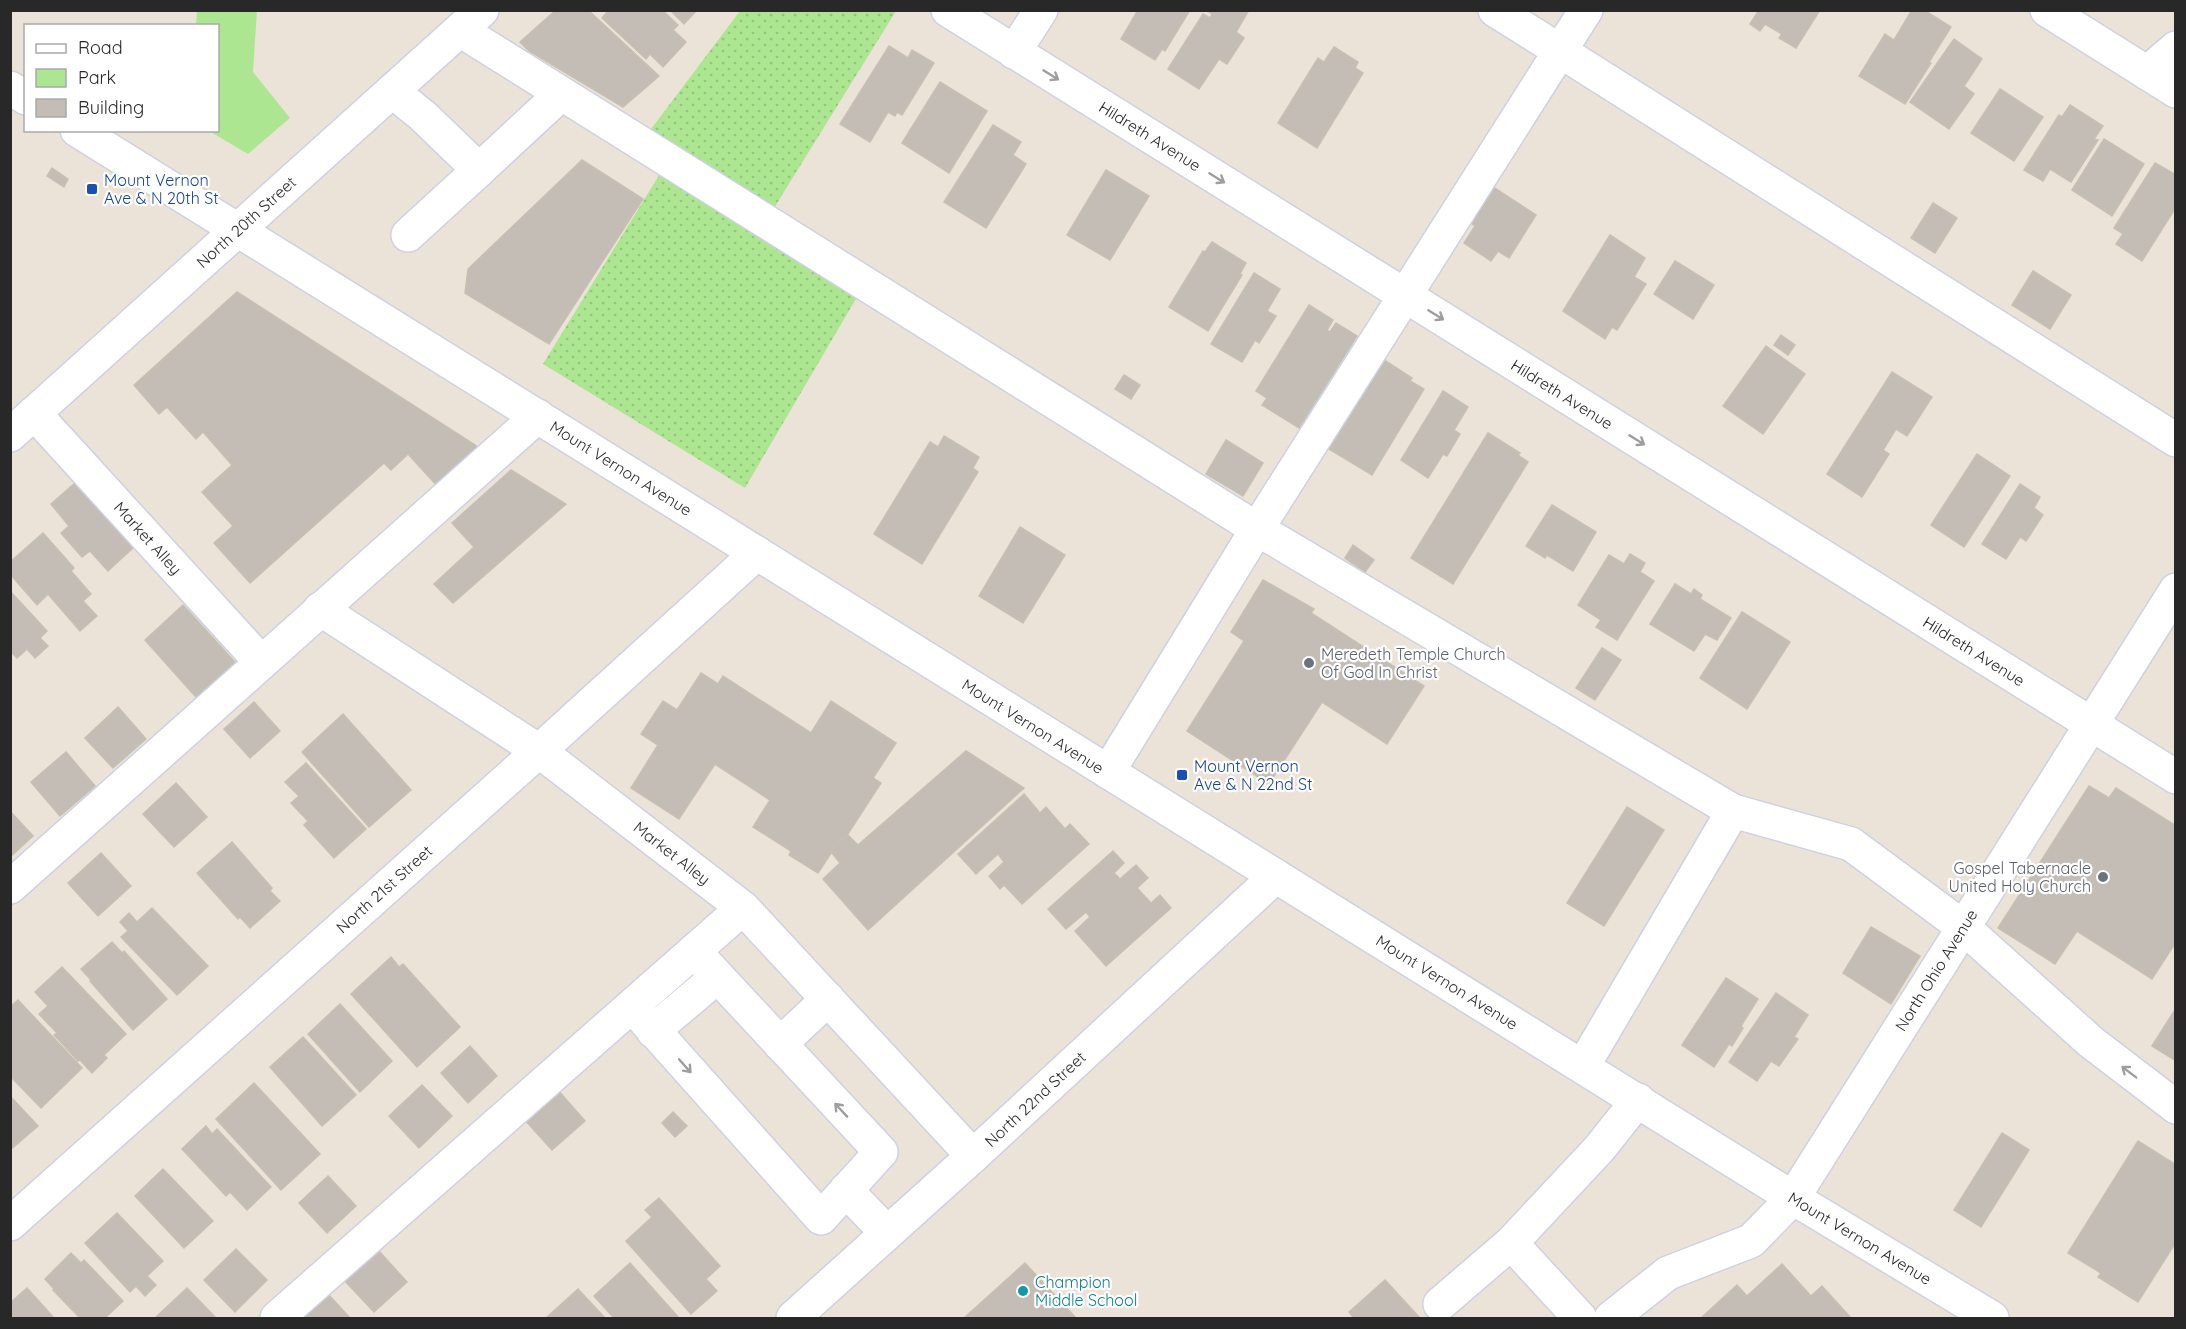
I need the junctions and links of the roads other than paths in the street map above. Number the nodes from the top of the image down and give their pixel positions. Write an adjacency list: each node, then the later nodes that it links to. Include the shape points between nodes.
1 (948, 10): 8 (street, Hildreth Avenue)
2 (1041, 10): 8 (street)
3 (1495, 10): 9 (street)
4 (1586, 10): 9 (street)
5 (2048, 10): 10 (street)
6 (471, 20): 12 (street, North 20th Street); 14 (street)
7 (2175, 48): 10 (street)
8 (1014, 52): 20 (street, Hildreth Avenue, one-way to 20)
9 (1560, 52): 20 (street); 23 (street)
10 (2147, 73): 13 (street)
11 (10, 88): 15 (street)
12 (392, 91): 17 (street); 18 (street, North 20th Street)
13 (2175, 91)
14 (561, 94): 17 (street); 24 (street)
15 (24, 97)
16 (80, 132): 18 (street, Mount Vernon Avenue)
17 (479, 170): 19 (street)
18 (236, 230): 21 (street, Mount Vernon Avenue); 22 (street, North 20th Street)
19 (408, 235)
20 (1405, 297): 24 (street); 29 (street, Hildreth Avenue, one-way to 29)
21 (538, 416): 25 (street, Mount Vernon Avenue); 27 (street)
22 (22, 424): 28 (street, Market Alley)
23 (2175, 440)
24 (1257, 529): 31 (street); 33 (street)
25 (757, 553): 30 (street, North 21st Street); 31 (street, Mount Vernon Avenue)
26 (2175, 590): 29 (street, North Ohio Avenue)
27 (321, 609): 28 (street); 30 (street, Market Alley)
28 (261, 662): 35 (street)
29 (2091, 724): 32 (street, Hildreth Avenue); 37 (street, North Ohio Avenue)
30 (539, 751): 36 (street, Market Alley); 50 (street, North 21st Street)
31 (1108, 772): 34 (street, Mount Vernon Avenue)
32 (2175, 777)
33 (1733, 810): 37 (street, via 1851,844); 44 (street)
34 (1276, 876): 44 (street, Mount Vernon Avenue); 47 (street, North 22nd Street)
35 (10, 887)
36 (743, 908): 38 (street); 40 (street, Market Alley)
37 (1963, 927): 46 (street, one-way to 37, via 2091,1042); 49 (street, North Ohio Avenue)
38 (694, 951): 39 (street); 41 (street)
39 (717, 976): 42 (street); 43 (street)
40 (828, 999): 43 (street); 47 (street, Market Alley)
41 (632, 1006): 42 (street); 55 (street)
42 (653, 1031): 48 (street, one-way to 48, via 821,1218)
43 (780, 1044): 48 (street, one-way to 43, via 881,1152)
44 (1583, 1066): 45 (street, Mount Vernon Avenue)
45 (1638, 1100): 49 (street, Mount Vernon Avenue); 52 (street, via 1599,1149)
46 (2175, 1107)
47 (973, 1156): 51 (street, North 22nd Street)
48 (846, 1190): 51 (street)
49 (1794, 1198): 54 (street, Mount Vernon Avenue); 58 (street, North Ohio Avenue, via 1751,1241 1668,1273)
50 (10, 1224)
51 (887, 1233): 56 (street, North 22nd Street)
52 (1511, 1243): 53 (street); 57 (street)
53 (1440, 1304)
54 (1977, 1315)
55 (277, 1318)
56 (793, 1318)
57 (1580, 1318)
58 (1611, 1318)

